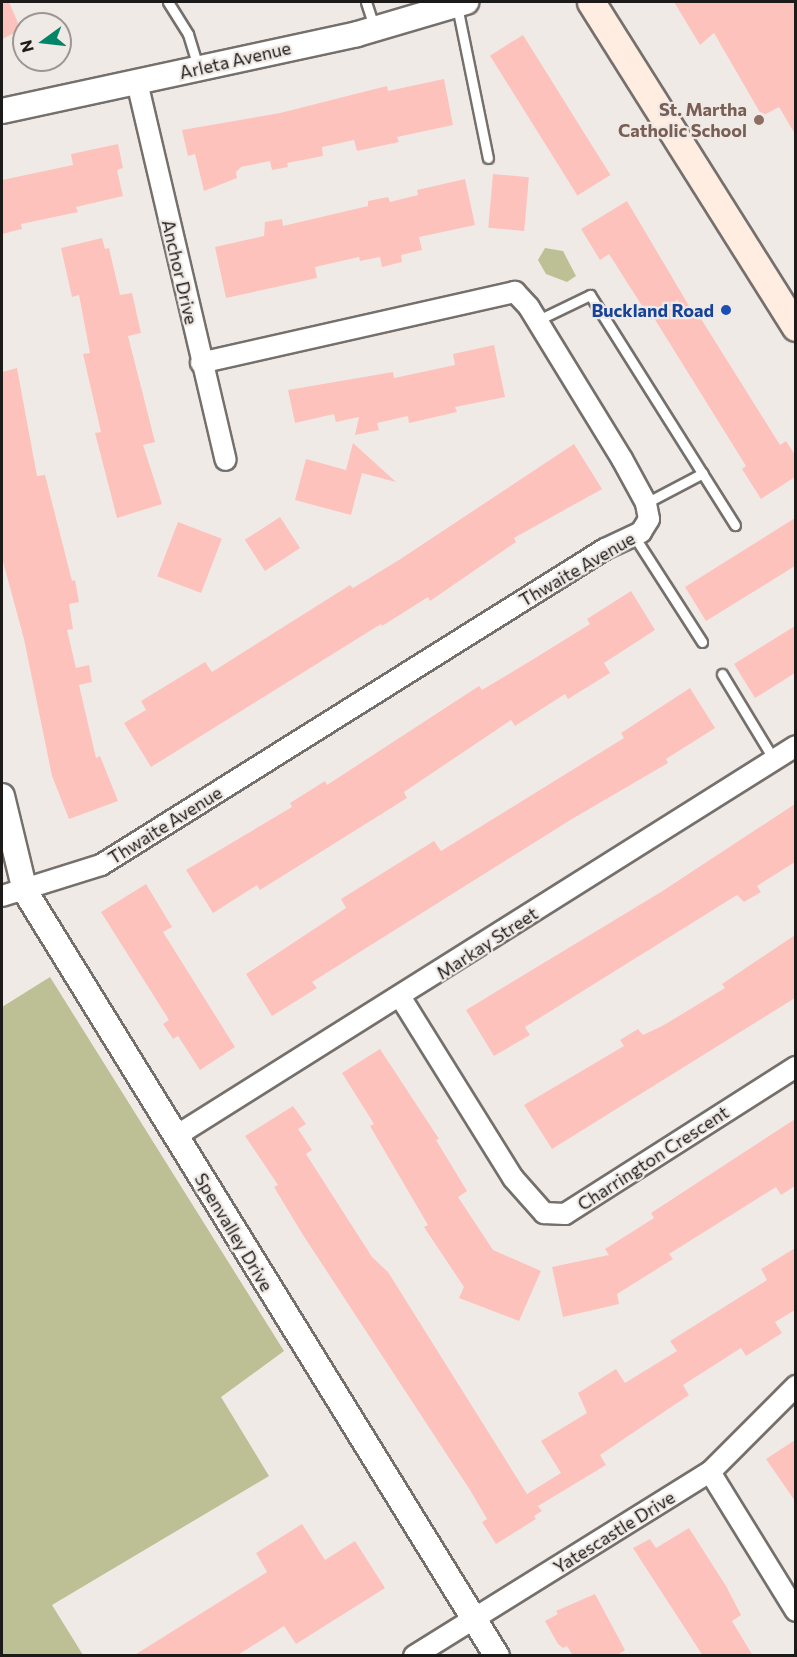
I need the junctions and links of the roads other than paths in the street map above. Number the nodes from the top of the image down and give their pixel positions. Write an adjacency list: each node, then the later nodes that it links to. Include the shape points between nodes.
1 (168, 2): 6 (lane, via 188,34)
2 (366, 2): 5 (lane)
3 (591, 2): 11 (main road)
4 (462, 4): 5 (street, Arleta Avenue); 9 (lane)
5 (374, 30): 6 (street, Arleta Avenue)
6 (199, 69): 7 (street, Arleta Avenue)
7 (137, 82): 8 (street, Arleta Avenue); 12 (street, Anchor Drive)
8 (2, 111)
9 (488, 158)
10 (536, 321): 12 (street, via 522,297 515,292 502,292); 14 (lane, via 590,295); 15 (street)
11 (795, 327)
12 (201, 363): 13 (street, Anchor Drive)
13 (226, 460)
14 (702, 473): 15 (lane); 16 (lane)
15 (646, 503): 17 (street, Thwaite Avenue, via 649,519)
16 (735, 525)
17 (634, 536): 18 (lane); 23 (street, Thwaite Avenue, via 585,561 101,865)
18 (702, 642)
19 (722, 674): 21 (lane)
20 (795, 746): 21 (street, Markay Street)
21 (774, 760): 25 (street, Markay Street)
22 (2, 796): 23 (street, Spenvalley Drive)
23 (25, 891): 24 (street, Thwaite Avenue); 27 (street, Spenvalley Drive)
24 (2, 896)
25 (401, 998): 26 (street, Charrington Crescent, via 513,1178 544,1213 565,1214); 27 (street, Markay Street)
26 (795, 1068)
27 (176, 1136): 31 (street, Spenvalley Drive)
28 (795, 1386): 29 (street, Yatescastle Drive)
29 (710, 1472): 30 (street); 31 (street, Yatescastle Drive)
30 (795, 1611)
31 (473, 1618): 32 (street, Yatescastle Drive); 33 (street, Spenvalley Drive)
32 (414, 1656)
33 (497, 1656)

